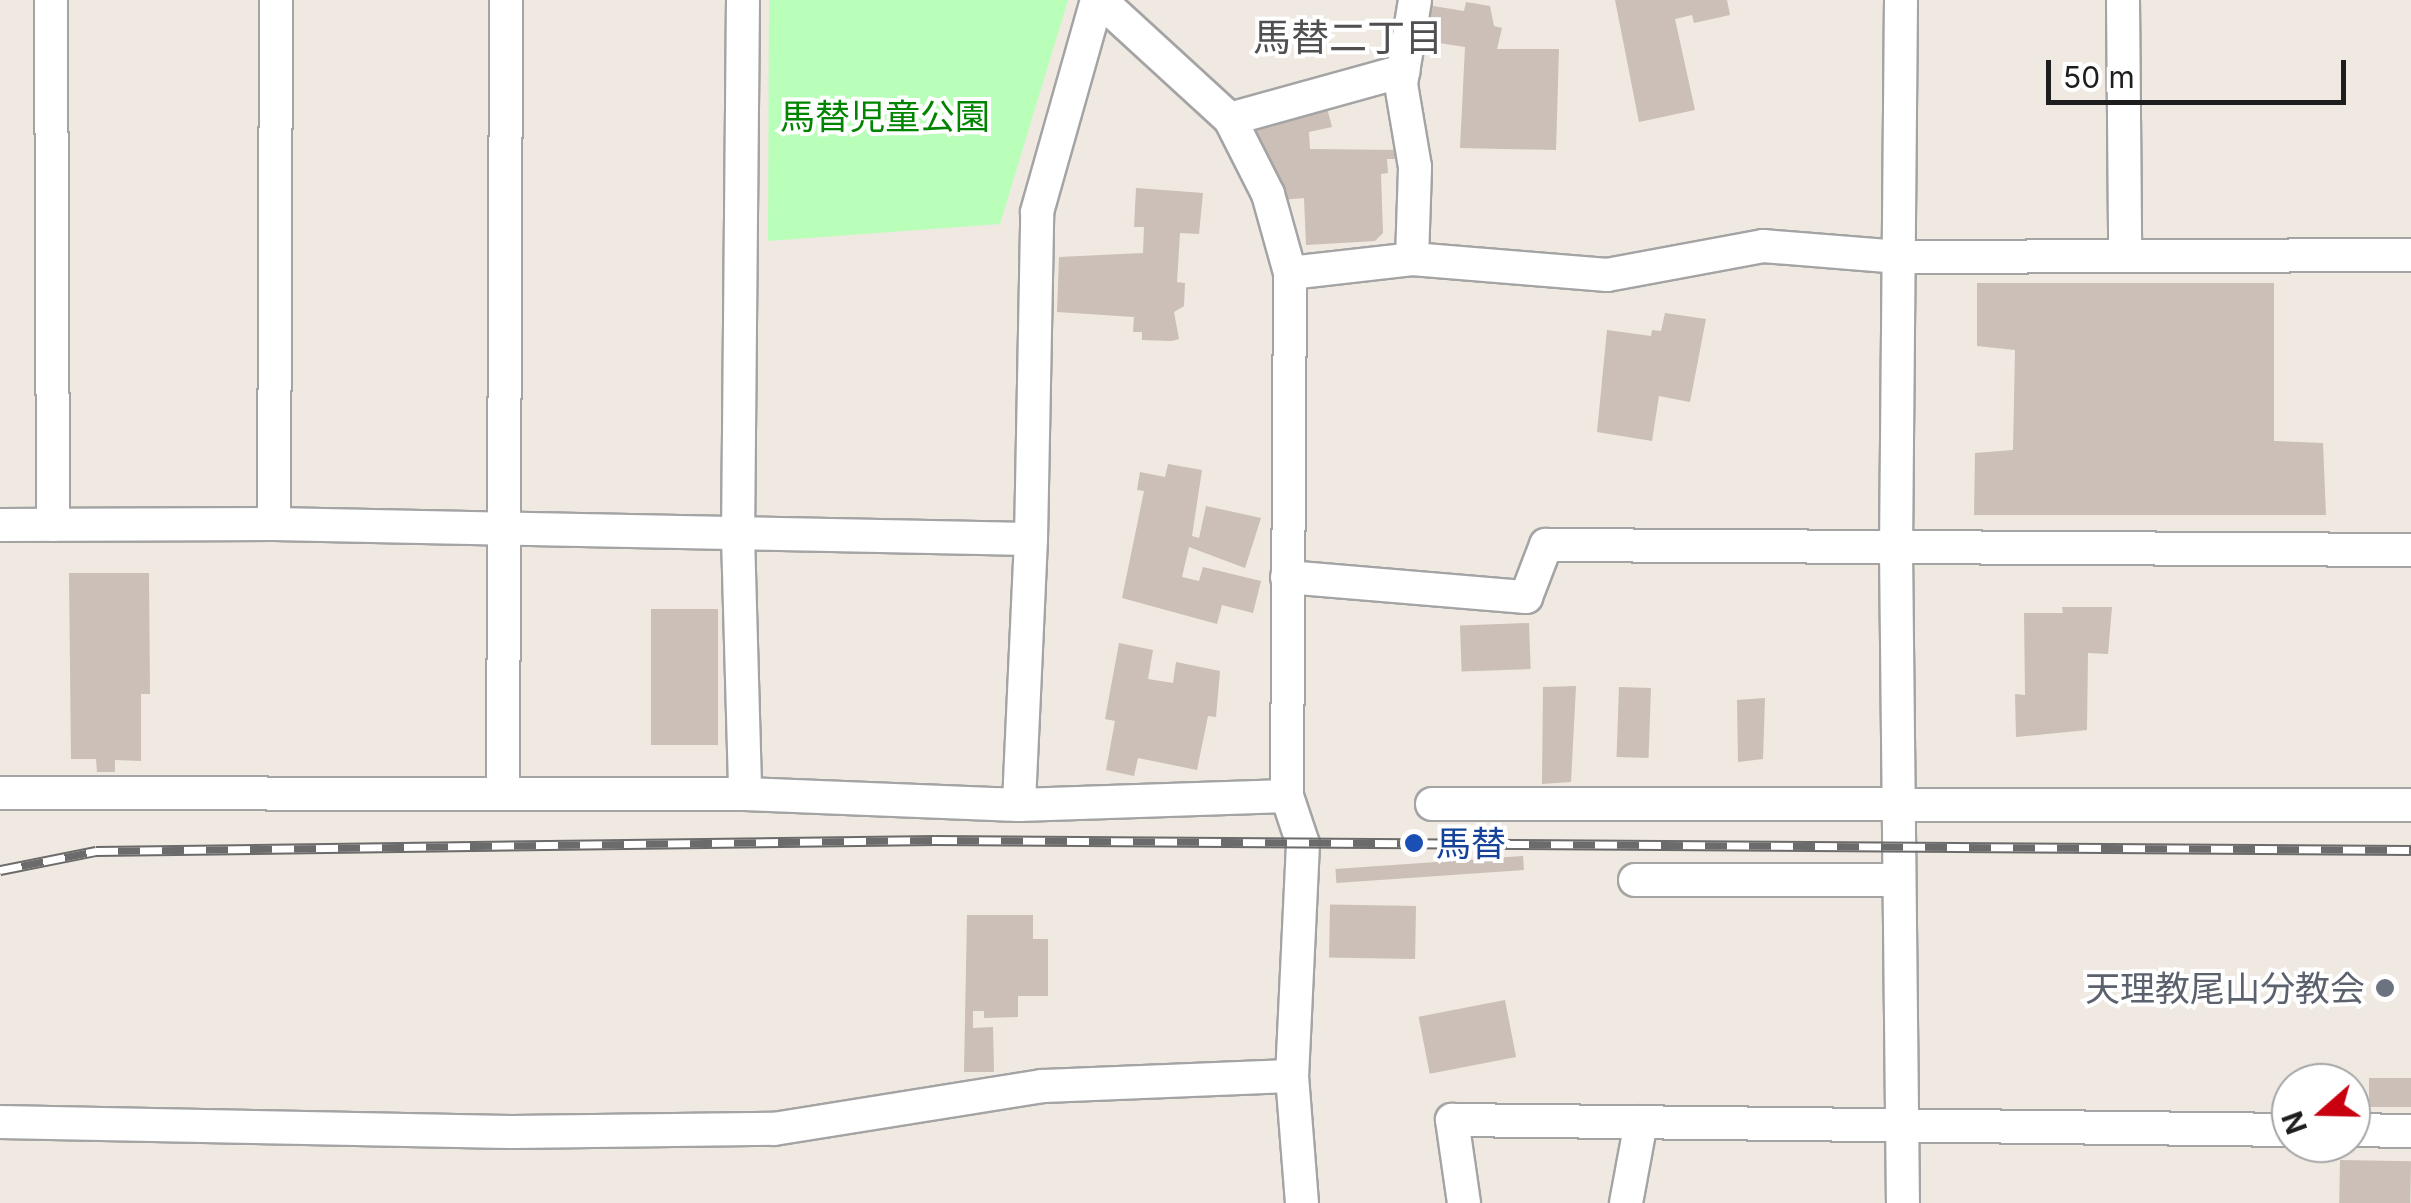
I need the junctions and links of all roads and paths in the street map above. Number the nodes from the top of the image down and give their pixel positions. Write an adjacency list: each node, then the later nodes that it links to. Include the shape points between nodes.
1 (52, 0): 17 (street)
2 (276, 0): 16 (street)
3 (506, 0): 19 (street)
4 (743, 0): 20 (street)
5 (1098, 0): 10 (street); 21 (street, via 1037,212)
6 (1414, 0): 9 (street)
7 (1901, 0): 13 (street)
8 (2123, 0): 11 (street)
9 (1403, 71): 10 (street); 14 (street, via 1415,168)
10 (1230, 118): 15 (street, via 1268,194)
11 (2126, 252): 12 (street); 13 (street)
12 (2411, 255)
13 (1900, 257): 14 (street, via 1762,246 1607,275); 22 (street)
14 (1412, 258): 15 (street)
15 (1290, 273): 24 (street)
16 (274, 524): 17 (street); 19 (street)
17 (53, 525): 18 (street)
18 (0, 526)
19 (507, 532): 20 (street); 26 (street)
20 (738, 536): 21 (street); 27 (street)
21 (1031, 539): 31 (street)
22 (1896, 548): 23 (street); 24 (street, via 1546,545 1526,597); 30 (street)
23 (2411, 550)
24 (1287, 577): 28 (street)
25 (0, 793): 26 (street)
26 (503, 794): 27 (street)
27 (745, 794): 31 (street)
28 (1287, 796): 31 (street); 35 (street, via 1302,844)
29 (1432, 804): 30 (street)
30 (1903, 804): 32 (street); 34 (street)
31 (1019, 805)
32 (2411, 805)
33 (1635, 880): 34 (street)
34 (1898, 880): 38 (street)
35 (1292, 1076): 36 (street, via 1042,1086 774,1128 513,1132); 42 (street)
36 (0, 1122)
37 (1641, 1122): 38 (street); 43 (street, via 1452,1120); 44 (street)
38 (1906, 1125): 39 (street); 45 (street)
39 (2271, 1130)
40 (2371, 1130): 41 (street)
41 (2411, 1131)
42 (1302, 1203)
43 (1462, 1203)
44 (1626, 1203)
45 (1903, 1203)

